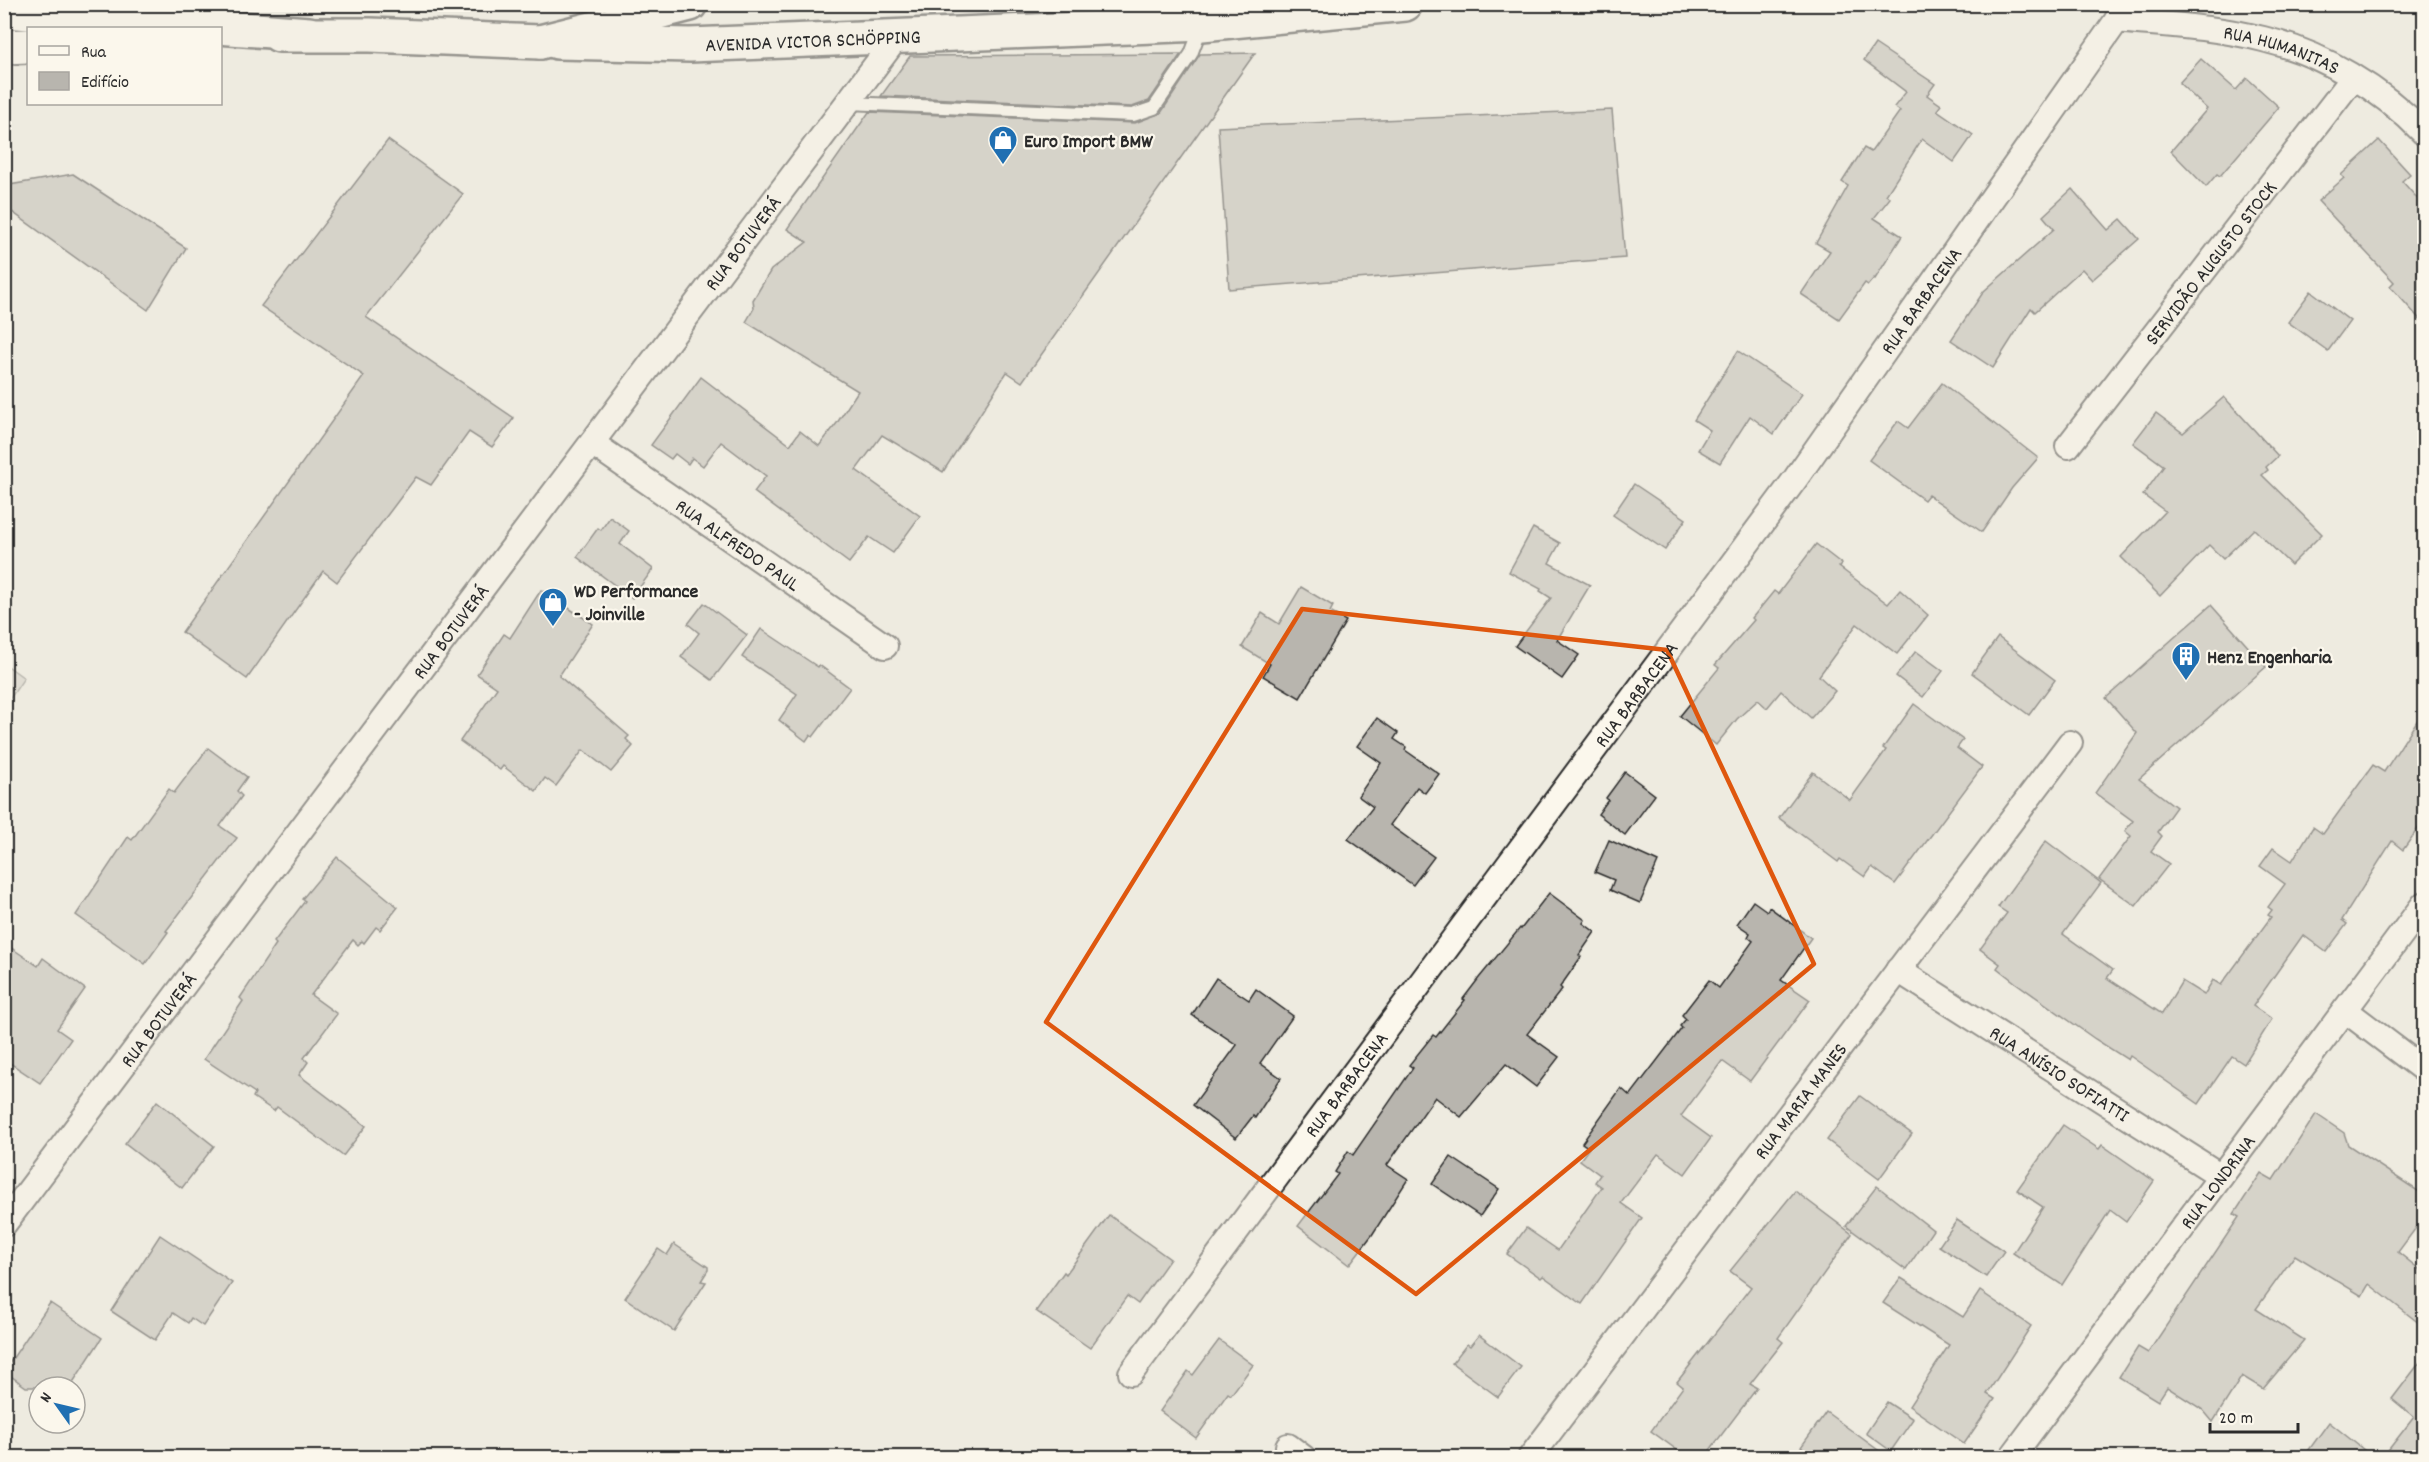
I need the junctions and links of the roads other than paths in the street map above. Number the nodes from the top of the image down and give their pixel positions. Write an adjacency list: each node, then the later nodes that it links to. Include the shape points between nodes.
1 (690, 4): 11 (main road)
2 (1405, 4): 5 (main road, AVENIDA VICTOR SCHÖPPING)
3 (4, 11): 6 (main road)
4 (2120, 12): 14 (street, RUA HUMANITAS, via 2265,39 2316,57); 27 (street, RUA BARBACENA, via 1796,477)
5 (1202, 24): 9 (main road, AVENIDA VICTOR SCHÖPPING); 15 (lane, via 1191,54 1154,108 1133,115)
6 (216, 27)
7 (222, 27): 8 (main road)
8 (309, 34): 10 (main road, AVENIDA VICTOR SCHÖPPING); 11 (main road, AVENIDA VICTOR SCHÖPPING)
9 (897, 36): 11 (main road, AVENIDA VICTOR SCHÖPPING, via 690,45); 15 (street, RUA BOTUVERÁ)
10 (222, 38)
11 (540, 42)
12 (27, 46): 13 (main road)
13 (4, 47)
14 (2353, 78): 16 (street, RUA HUMANITAS, via 2386,99); 18 (street, SERVIDÃO AUGUSTO STOCK)
15 (848, 103): 17 (street, RUA BOTUVERÁ)
16 (2424, 133)
17 (592, 443): 19 (street, RUA ALFREDO PAUL); 26 (street, RUA BOTUVERÁ)
18 (2068, 446)
19 (885, 646)
20 (2070, 743): 22 (street, RUA MARIA MANES)
21 (2424, 904): 23 (street, RUA LONDRINA)
22 (1898, 970): 25 (street, RUA ANÍSIO SOFIATTI); 28 (street, RUA MARIA MANES)
23 (2345, 1010): 24 (street); 25 (street, RUA LONDRINA)
24 (2424, 1070)
25 (2221, 1176): 29 (street, RUA LONDRINA)
26 (4, 1224)
27 (1131, 1373)
28 (1530, 1458)
29 (2011, 1458)

